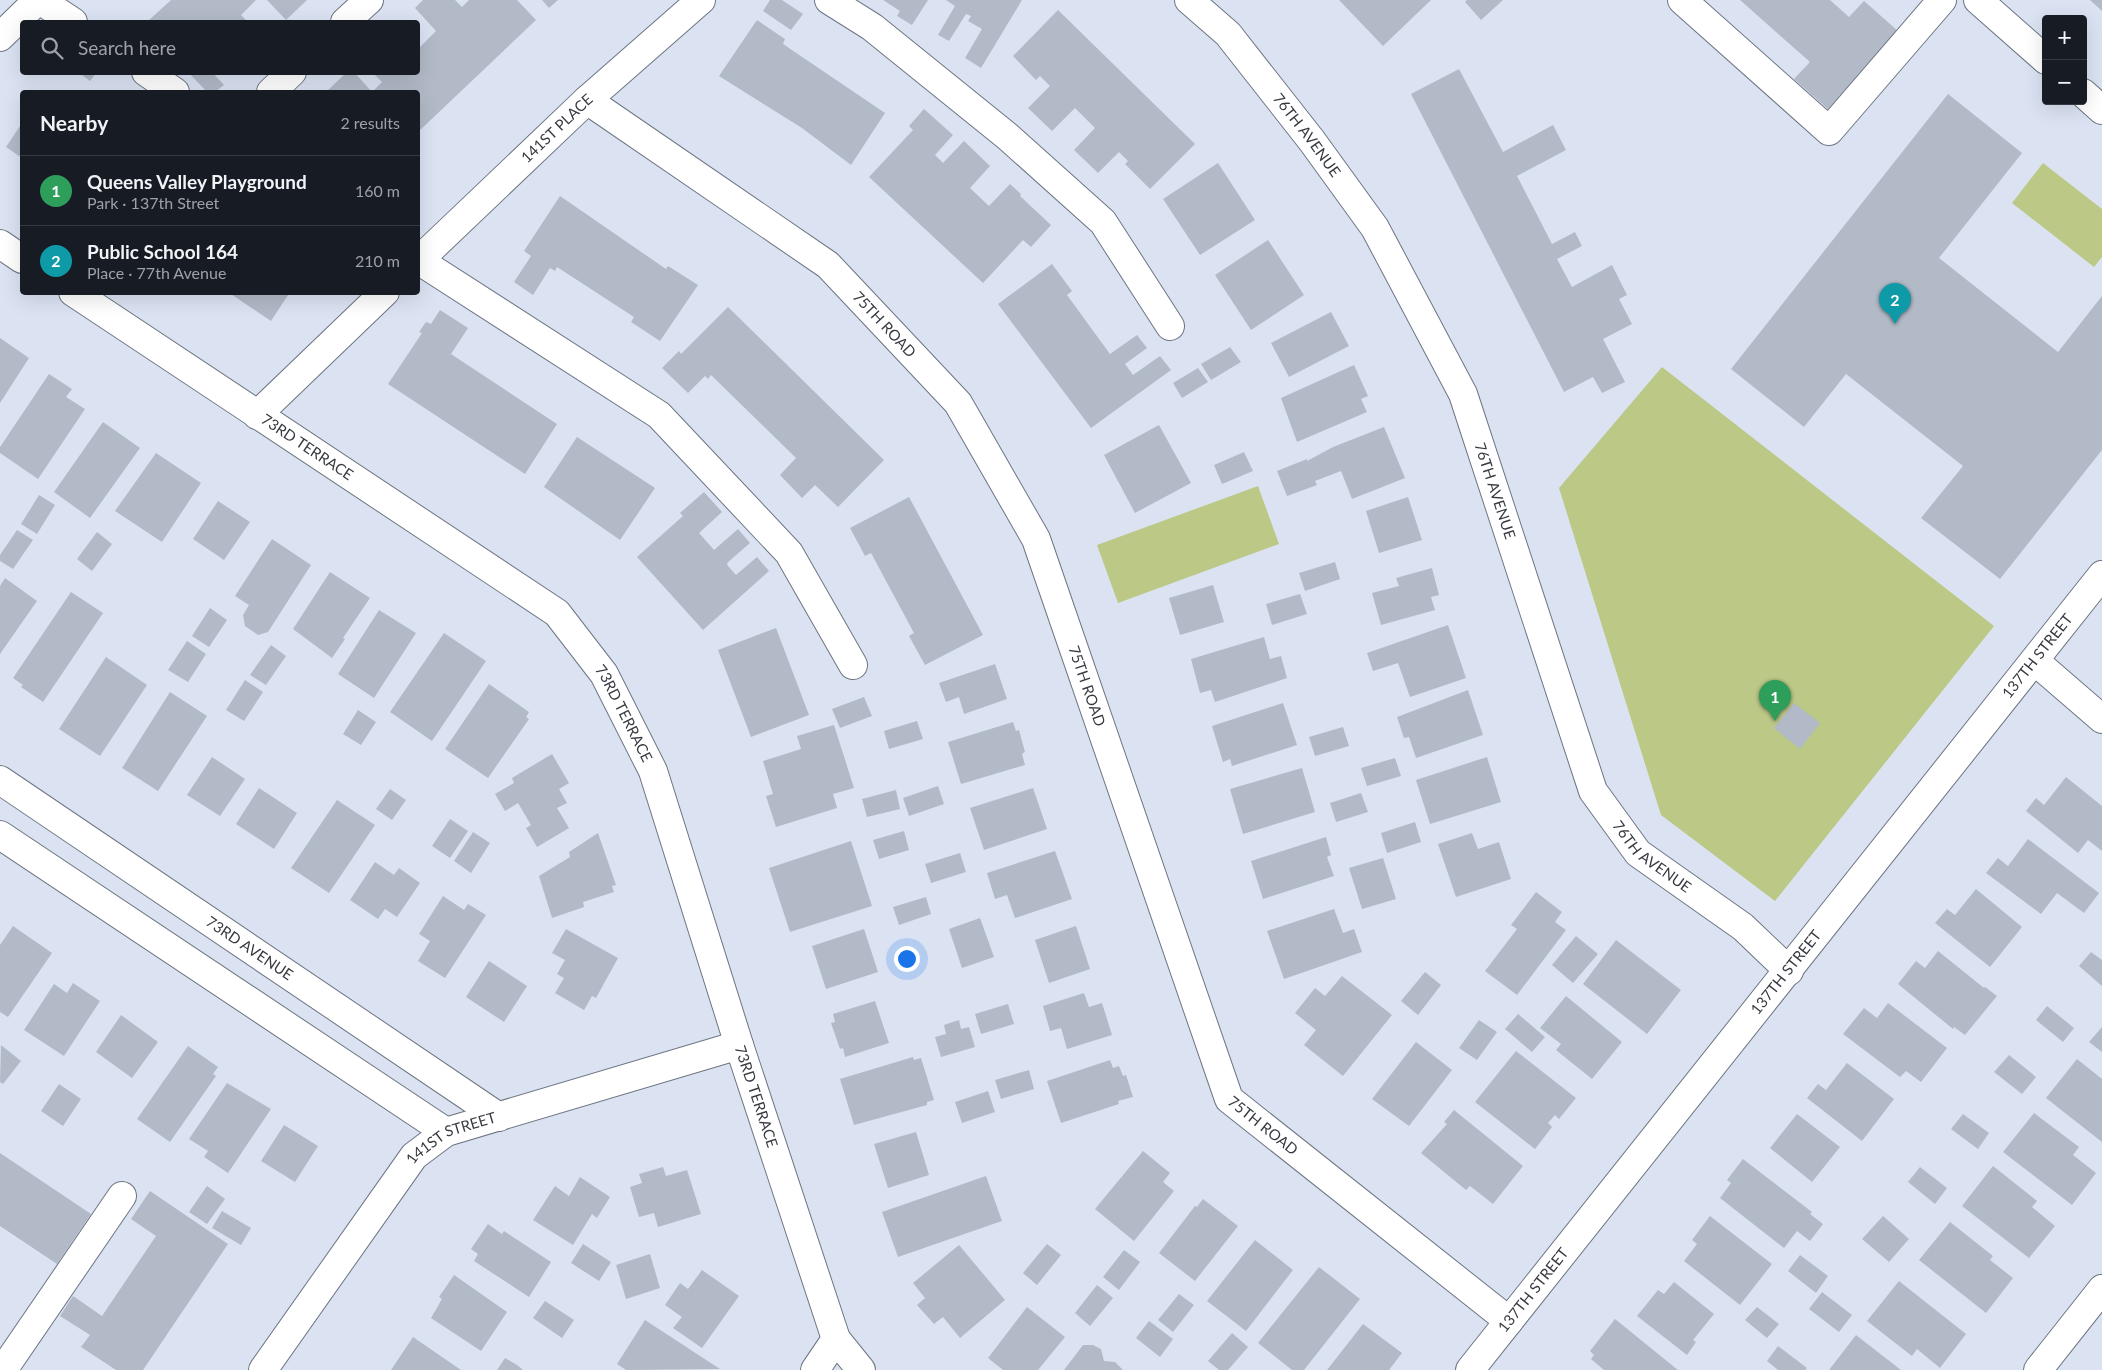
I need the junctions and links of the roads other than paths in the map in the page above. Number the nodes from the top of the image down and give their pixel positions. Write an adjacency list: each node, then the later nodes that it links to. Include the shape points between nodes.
1 (39, 0): 9 (street); 11 (street)
2 (369, 0): 10 (street)
3 (701, 0): 18 (street, 141ST PLACE)
4 (830, 0): 26 (street, via 872,27 1000,130 1103,222)
5 (1189, 0): 34 (street, 76TH AVENUE, via 1228,34 1375,228 1463,394 1594,791 1638,853 1743,927)
6 (1682, 0): 7 (street, via 1829,131)
7 (1942, 0)
8 (1978, 0): 12 (street)
9 (70, 20)
10 (347, 20)
11 (0, 37)
12 (2042, 56)
13 (150, 75): 15 (street)
14 (289, 75): 16 (street)
15 (172, 90)
16 (273, 90)
17 (2087, 97): 19 (street)
18 (587, 100): 22 (street, 141ST PLACE); 40 (street, 75TH ROAD, via 828,265 958,403 1036,539 1229,1099)
19 (2102, 110)
20 (0, 244): 21 (street)
21 (20, 258)
22 (420, 259)
23 (420, 262): 30 (street, via 659,415 789,553)
24 (77, 295): 27 (street, 73RD TERRACE)
25 (382, 295): 27 (street)
26 (1170, 326)
27 (257, 415): 35 (street, 73RD TERRACE, via 557,613 604,674 653,771)
28 (2102, 575): 29 (street, 137TH STREET)
29 (2035, 661): 31 (street); 34 (street, 137TH STREET)
30 (852, 666)
31 (2102, 719)
32 (0, 780): 36 (street, 73RD AVENUE)
33 (0, 835): 37 (street)
34 (1789, 971): 40 (street, 137TH STREET)
35 (739, 1045): 36 (street, 141ST STREET); 41 (street, 73RD TERRACE)
36 (499, 1117): 37 (street, 141ST STREET)
37 (446, 1132): 43 (street, 141ST STREET, via 414,1156)
38 (122, 1196): 42 (street)
39 (2102, 1289): 47 (street)
40 (1509, 1321): 46 (street, 137TH STREET)
41 (836, 1339): 44 (street); 45 (street, 73RD TERRACE)
42 (8, 1365)
43 (263, 1370)
44 (815, 1370)
45 (861, 1370)
46 (1470, 1370)
47 (2038, 1370)

